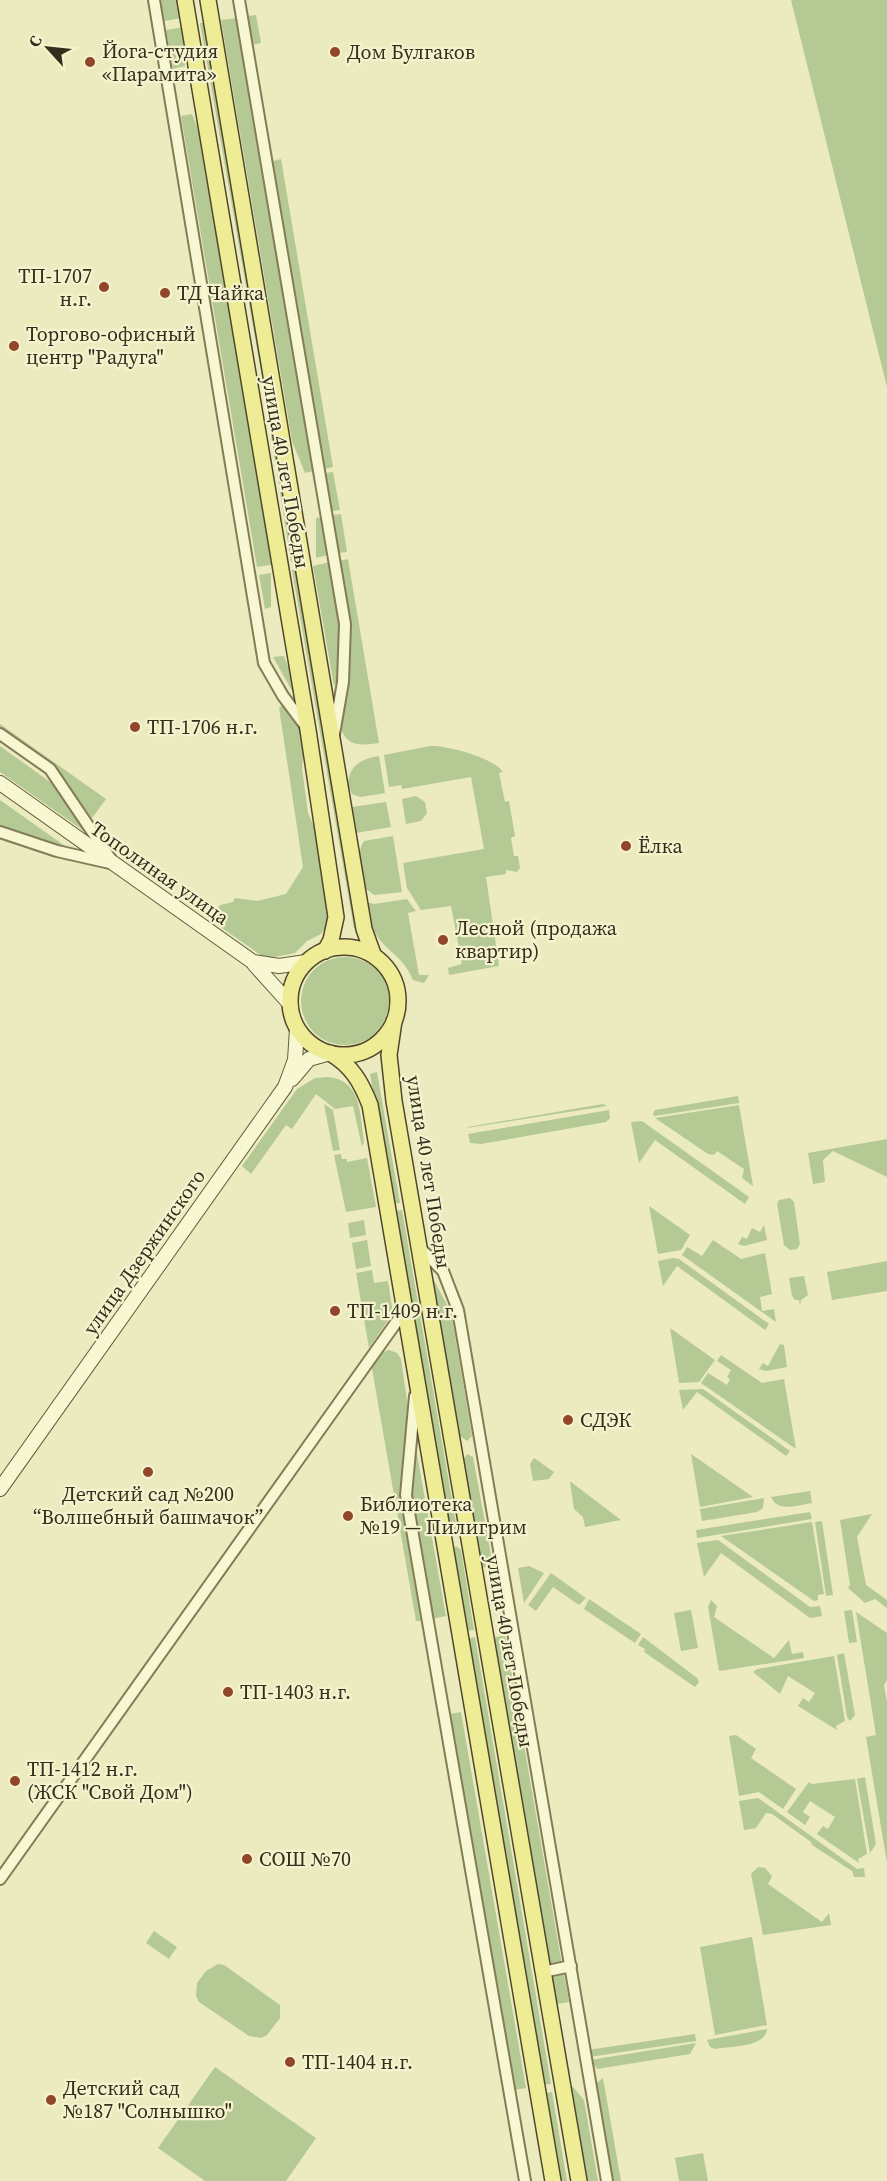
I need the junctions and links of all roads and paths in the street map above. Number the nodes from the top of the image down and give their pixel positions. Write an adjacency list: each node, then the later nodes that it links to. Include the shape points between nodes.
1 (154, 0): 7 (street, via 264,663)
2 (185, 0): 6 (main road, улица 40 лет Победы)
3 (208, 0): 5 (main road, улица 40 лет Победы)
4 (239, 0): 9 (street, улица 40 лет Победы, via 345,624 343,682)
5 (273, 383): 6 (main road); 9 (main road, улица 40 лет Победы)
6 (250, 387): 7 (main road, улица 40 лет Победы)
7 (308, 730): 13 (main road, улица 40 лет Победы, via 336,917)
8 (0, 734): 12 (street, via 50,769)
9 (333, 740): 14 (main road, улица 40 лет Победы, via 364,929)
10 (0, 783): 12 (main road, Тополиная улица)
11 (0, 832): 12 (street, via 57,851)
12 (113, 863): 15 (main road, Тополиная улица)
13 (325, 951): 14 (main road, via 350,946); 16 (main road)
14 (374, 954): 18 (main road, via 396,984 398,999)
15 (253, 962): 16 (main road, Тополиная улица, via 279,966); 17 (main road)
16 (306, 962): 17 (main road, via 295,978)
17 (290, 1004): 19 (main road)
18 (393, 1021): 20 (main road, via 380,1041 368,1049 356,1054); 22 (main road, улица 40 лет Победы, via 391,1080)
19 (297, 1029): 20 (main road, via 308,1041); 21 (main road, улица Дзержинского, via 296,1060)
20 (330, 1053): 21 (main road, via 309,1059); 23 (main road, via 356,1074 370,1105)
21 (285, 1087): 25 (main road, улица Дзержинского)
22 (420, 1248): 26 (main road, улица 40 лет Победы); 29 (street, via 443,1271 458,1310)
23 (405, 1310): 24 (main road); 28 (street)
24 (417, 1378): 27 (main road); 31 (street, via 406,1495)
25 (0, 1489)
26 (469, 1537): 27 (main road); 30 (main road, улица 40 лет Победы)
27 (445, 1543): 32 (main road)
28 (0, 1879)
29 (571, 1966): 30 (street); 34 (street)
30 (543, 1972): 33 (main road, улица 40 лет Победы)
31 (525, 2181)
32 (553, 2181)
33 (579, 2181)
34 (607, 2181)

